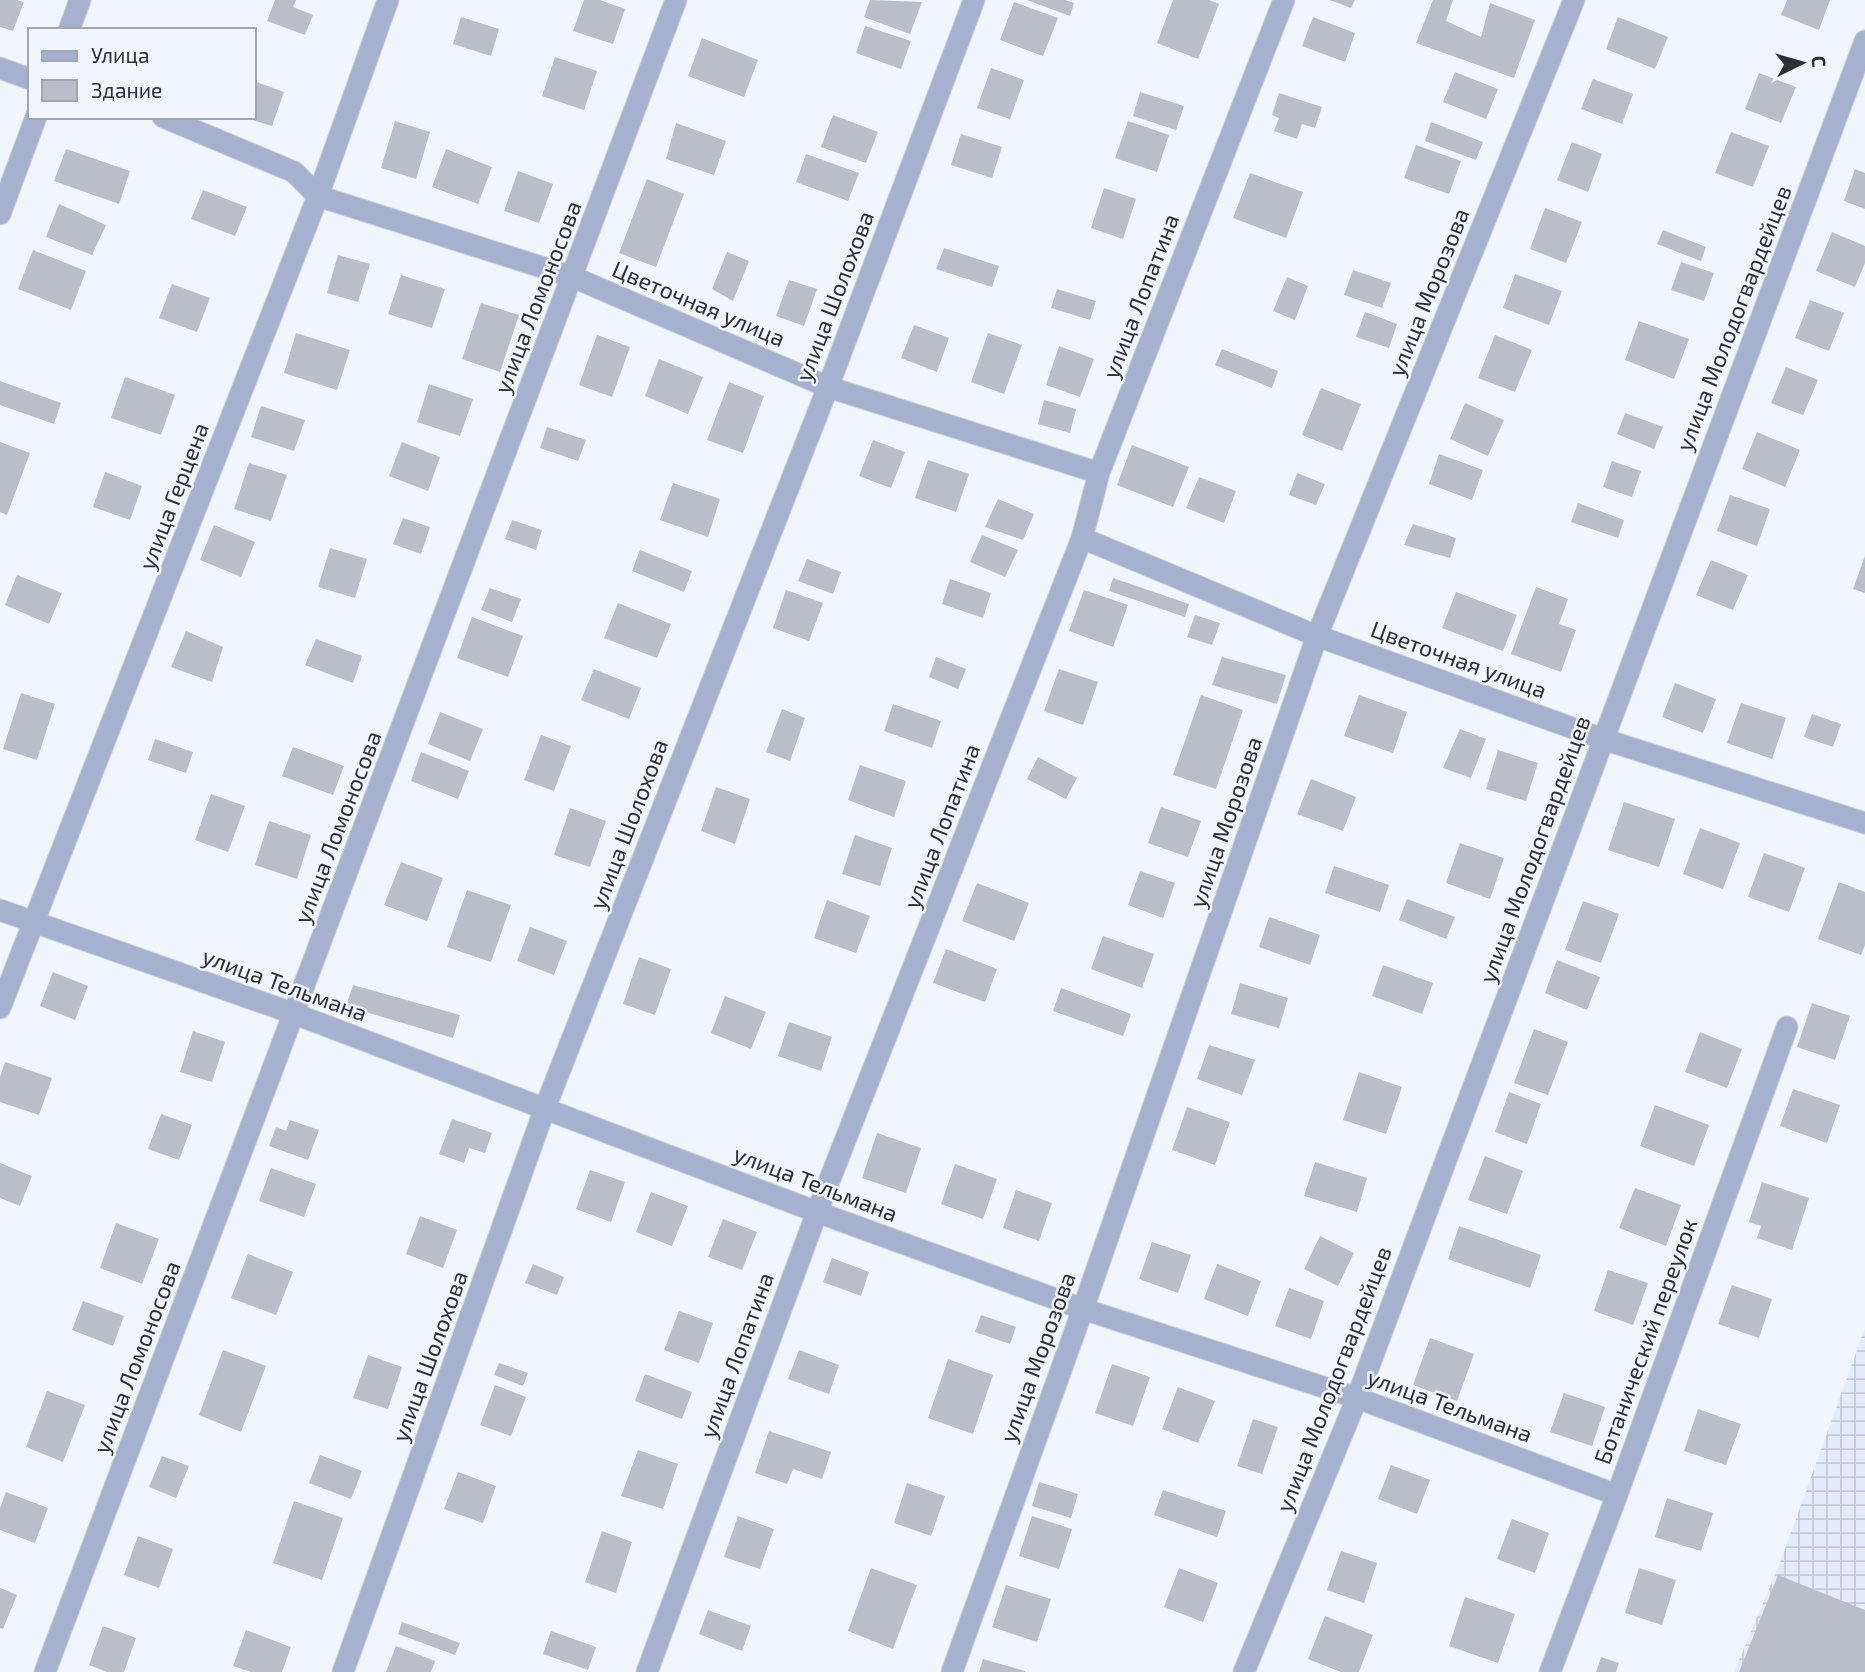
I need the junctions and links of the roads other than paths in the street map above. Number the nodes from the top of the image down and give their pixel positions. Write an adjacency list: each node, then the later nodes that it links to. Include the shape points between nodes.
1 (80, 0): 7 (street)
2 (388, 0): 13 (street, улица Герцена)
3 (676, 0): 15 (street, улица Ломоносова)
4 (974, 0): 16 (street, улица Шолохова)
5 (1284, 0): 17 (street, улица Лопатина)
6 (1574, 0): 19 (street, улица Морозова)
7 (70, 28)
8 (1865, 41): 20 (street, улица Молодогвардейцев)
9 (0, 68): 10 (street)
10 (28, 78)
11 (35, 119): 14 (street)
12 (168, 119): 13 (street, via 294,172)
13 (318, 196): 15 (street, Цветочная улица); 23 (street, улица Герцена)
14 (0, 214)
15 (573, 277): 16 (street, Цветочная улица); 25 (street, улица Ломоносова)
16 (828, 387): 17 (street, Цветочная улица); 27 (street, улица Шолохова)
17 (1099, 473): 18 (street, улица Лопатина)
18 (1082, 538): 19 (street, Цветочная улица); 28 (street, улица Лопатина)
19 (1317, 636): 20 (street, Цветочная улица); 29 (street, улица Морозова)
20 (1603, 739): 21 (street, Цветочная улица); 30 (street, улица Молодогвардейцев)
21 (1865, 823)
22 (0, 910): 23 (street, улица Тельмана)
23 (33, 923): 24 (street, улица Герцена); 25 (street, улица Тельмана)
24 (0, 1008)
25 (295, 1014): 27 (street, улица Тельмана); 32 (street, улица Ломоносова)
26 (1787, 1027): 31 (street, Ботанический переулок)
27 (545, 1108): 28 (street, улица Тельмана); 33 (street, улица Шолохова)
28 (817, 1212): 29 (street, улица Тельмана); 34 (street, улица Лопатина)
29 (1083, 1309): 30 (street, улица Тельмана); 35 (street, улица Морозова)
30 (1357, 1398): 31 (street, улица Тельмана); 36 (street, улица Молодогвардейцев)
31 (1617, 1495): 37 (street, Ботанический переулок)
32 (45, 1672)
33 (344, 1672)
34 (647, 1672)
35 (952, 1672)
36 (1244, 1672)
37 (1550, 1672)

